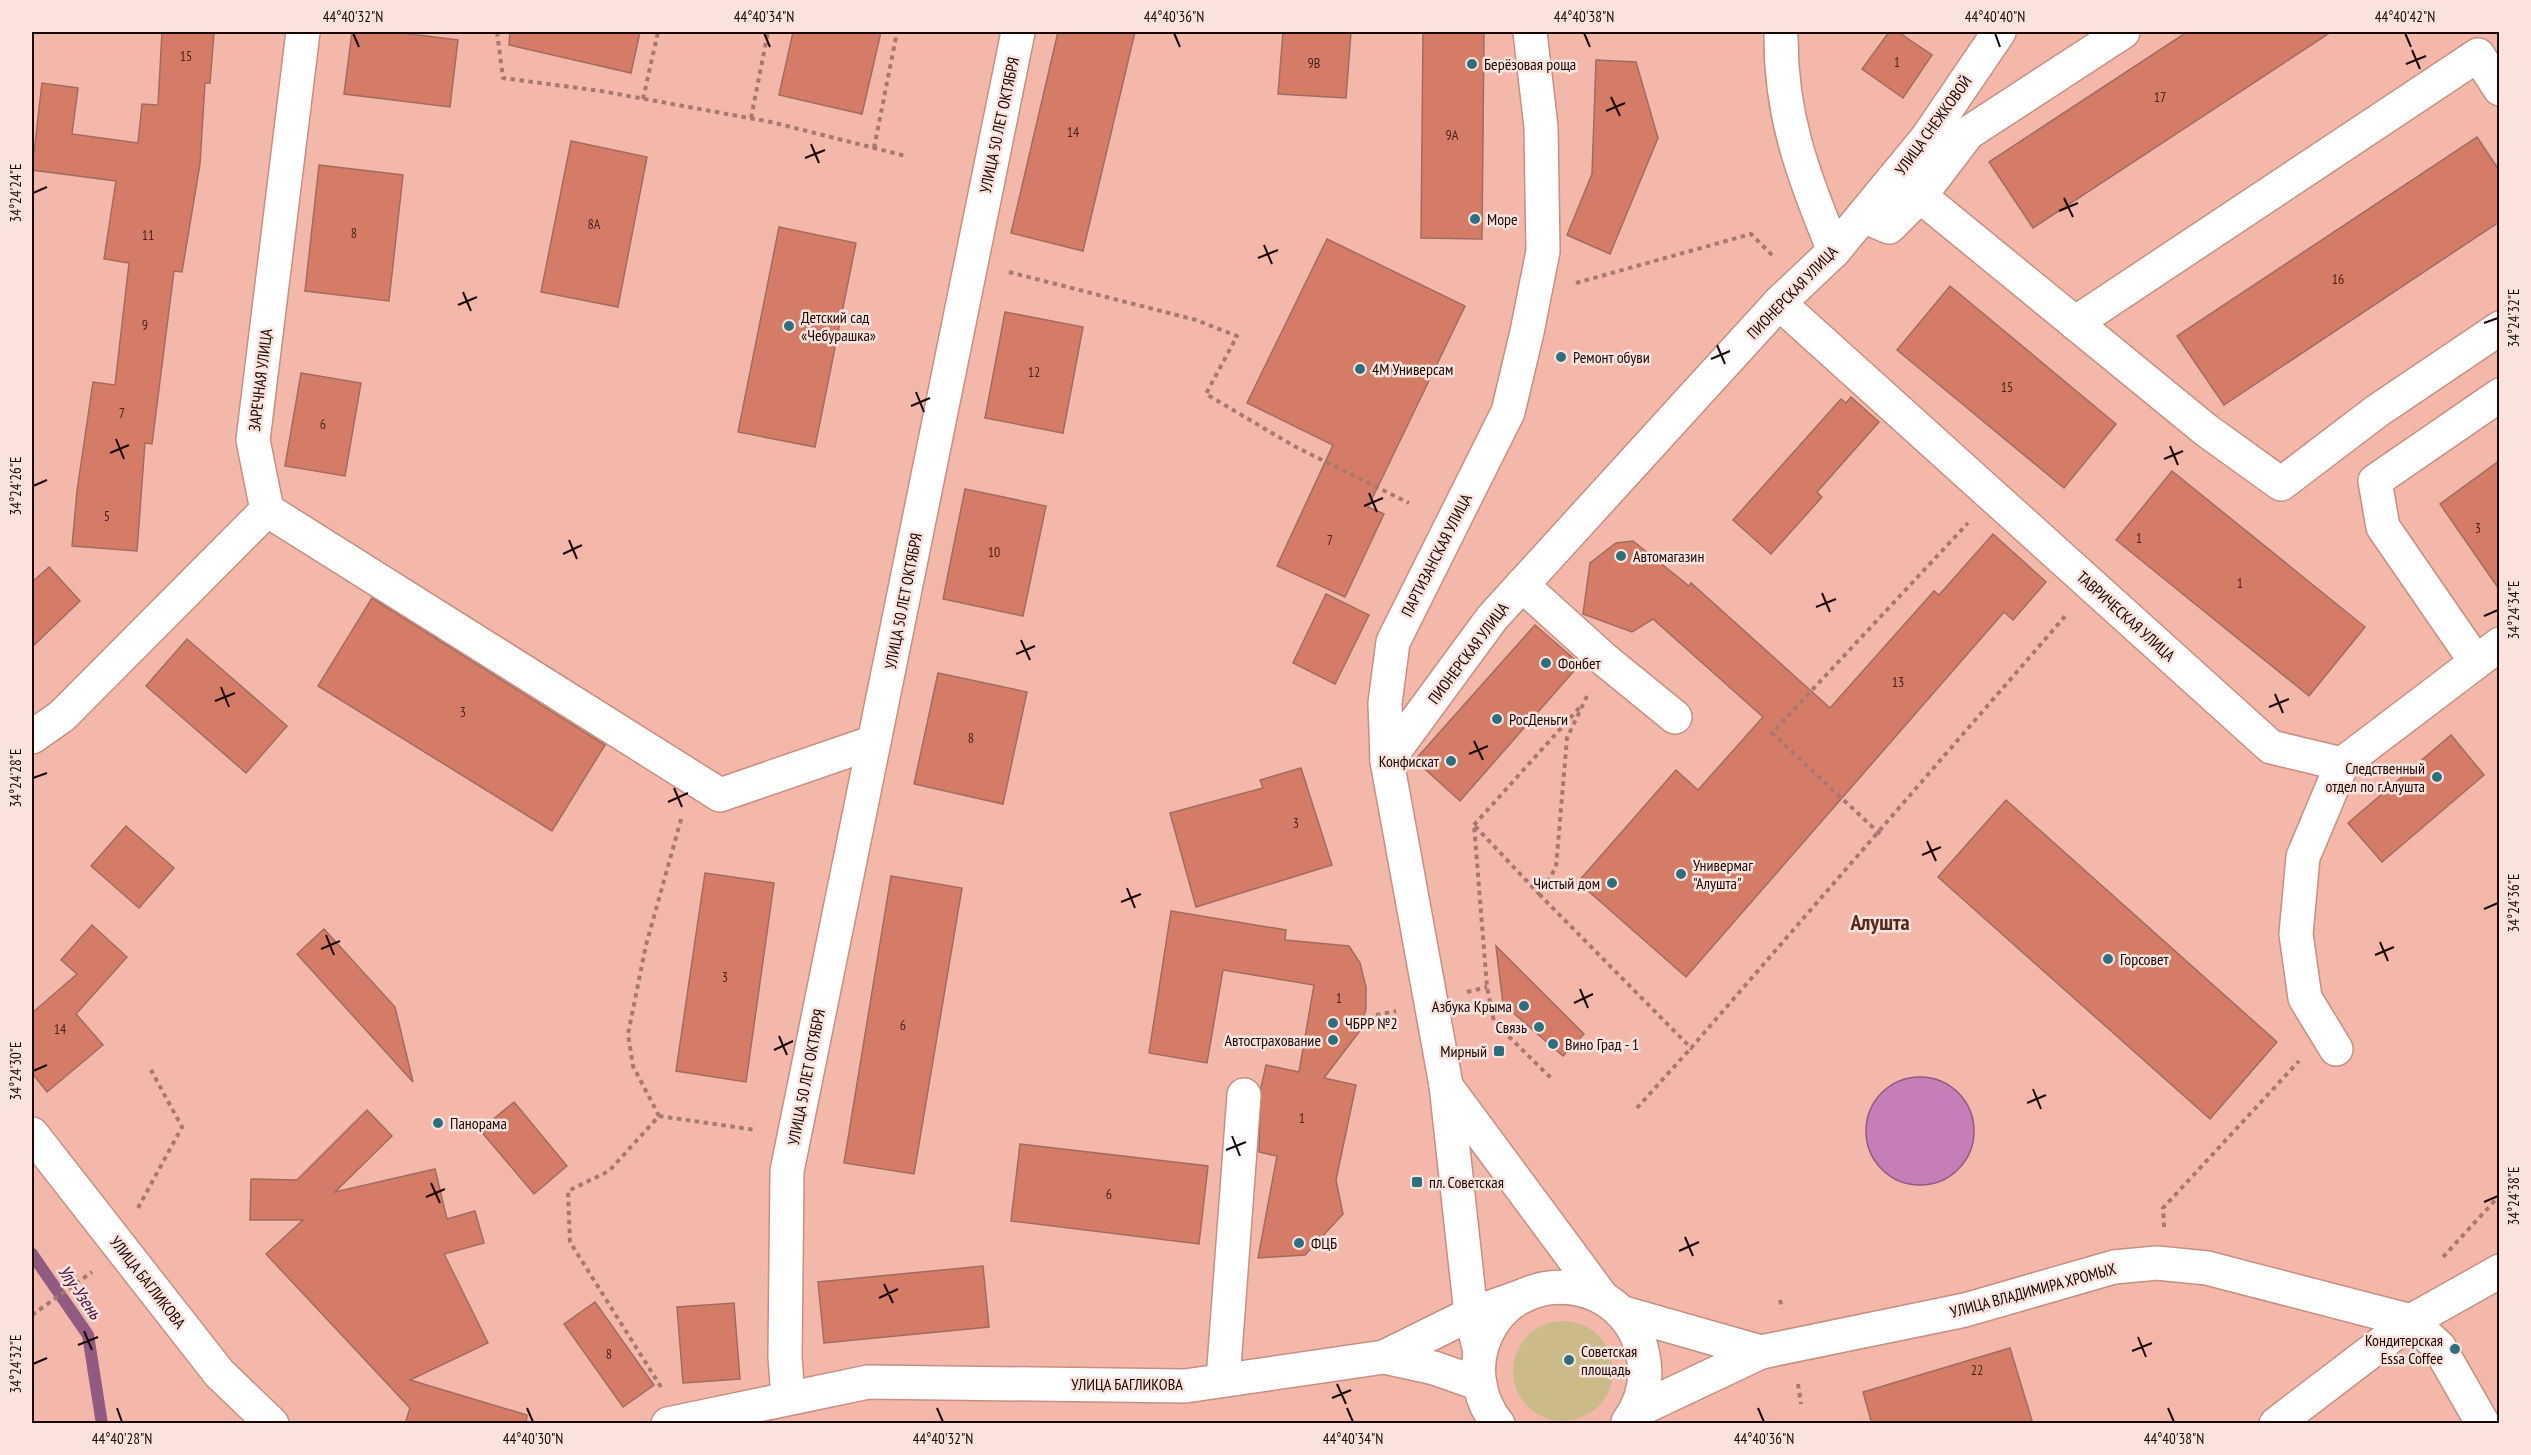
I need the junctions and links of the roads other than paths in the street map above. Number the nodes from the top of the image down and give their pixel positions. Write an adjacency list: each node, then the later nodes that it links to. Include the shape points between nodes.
1 (303, 32): 15 (main road, ЗАРЕЧНАЯ УЛИЦА, via 252,440)
2 (1018, 32): 20 (main road, УЛИЦА 50 ЛЕТ ОКТЯБРЯ)
3 (1530, 32): 21 (main road, ПАРТИЗАНСКАЯ УЛИЦА, via 1541,127 1543,250 1527,332 1508,412 1393,642 1385,702)
4 (1781, 32): 10 (main road, via 1788,118 1801,167)
5 (1999, 32): 9 (main road, УЛИЦА СНЕЖКОВОЙ, via 1927,138)
6 (2124, 32): 8 (main road, via 1968,133)
7 (2499, 89): 12 (main road, via 2478,55)
8 (1920, 196): 9 (main road, via 1889,227); 12 (main road)
9 (1863, 216): 10 (main road, ПИОНЕРСКАЯ УЛИЦА)
10 (1834, 250): 11 (main road, ПИОНЕРСКАЯ УЛИЦА)
11 (1779, 303): 16 (main road, ПИОНЕРСКАЯ УЛИЦА); 22 (main road, ТАВРИЧЕСКАЯ УЛИЦА, via 2271,747)
12 (2075, 323): 13 (main road, via 2206,430 2281,484 2377,411)
13 (2499, 328)
14 (2499, 395): 17 (main road, via 2375,481 2383,527)
15 (267, 510): 19 (main road, via 62,716); 20 (main road, via 720,795)
16 (1522, 585): 18 (main road); 21 (main road, ПИОНЕРСКАЯ УЛИЦА, via 1492,618)
17 (2488, 653): 22 (main road)
18 (1675, 717)
19 (32, 737)
20 (874, 742): 36 (main road, УЛИЦА 50 ЛЕТ ОКТЯБРЯ, via 787,1171 784,1358)
21 (1387, 761): 24 (main road, ПАРТИЗАНСКАЯ УЛИЦА)
22 (2342, 764): 23 (main road, via 2302,857 2296,934 2305,998)
23 (2331, 1041)
24 (1446, 1085): 29 (main road); 30 (main road)
25 (1244, 1095): 35 (main road)
26 (32, 1134): 39 (main road, УЛИЦА БАГЛИКОВА, via 219,1373)
27 (2499, 1271): 31 (main road)
28 (1525, 1295): 29 (main road, via 1564,1286 1590,1291); 30 (main road, УЛИЦА БАГЛИКОВА); 34 (main road, via 1489,1329)
29 (1613, 1305): 32 (main road); 37 (main road, via 1642,1343 1646,1378)
30 (1471, 1314): 33 (main road, УЛИЦА БАГЛИКОВА); 34 (main road)
31 (2410, 1321): 32 (main road, УЛИЦА ВЛАДИМИРА ХРОМЫХ, via 2207,1268 2157,1263 2114,1267 1965,1310); 41 (main road); 42 (main road, via 2439,1347)
32 (1761, 1352): 37 (main road)
33 (1384, 1357): 34 (main road, УЛИЦА БАГЛИКОВА, via 1434,1368); 35 (main road, УЛИЦА БАГЛИКОВА)
34 (1480, 1368): 40 (main road, via 1484,1400)
35 (1223, 1380): 36 (main road, УЛИЦА БАГЛИКОВА, via 1185,1386 868,1382)
36 (788, 1398): 38 (main road, УЛИЦА БАГЛИКОВА)
37 (1632, 1417)
38 (675, 1422)
39 (272, 1424)
40 (1498, 1424)
41 (2276, 1424)
42 (2483, 1424)

